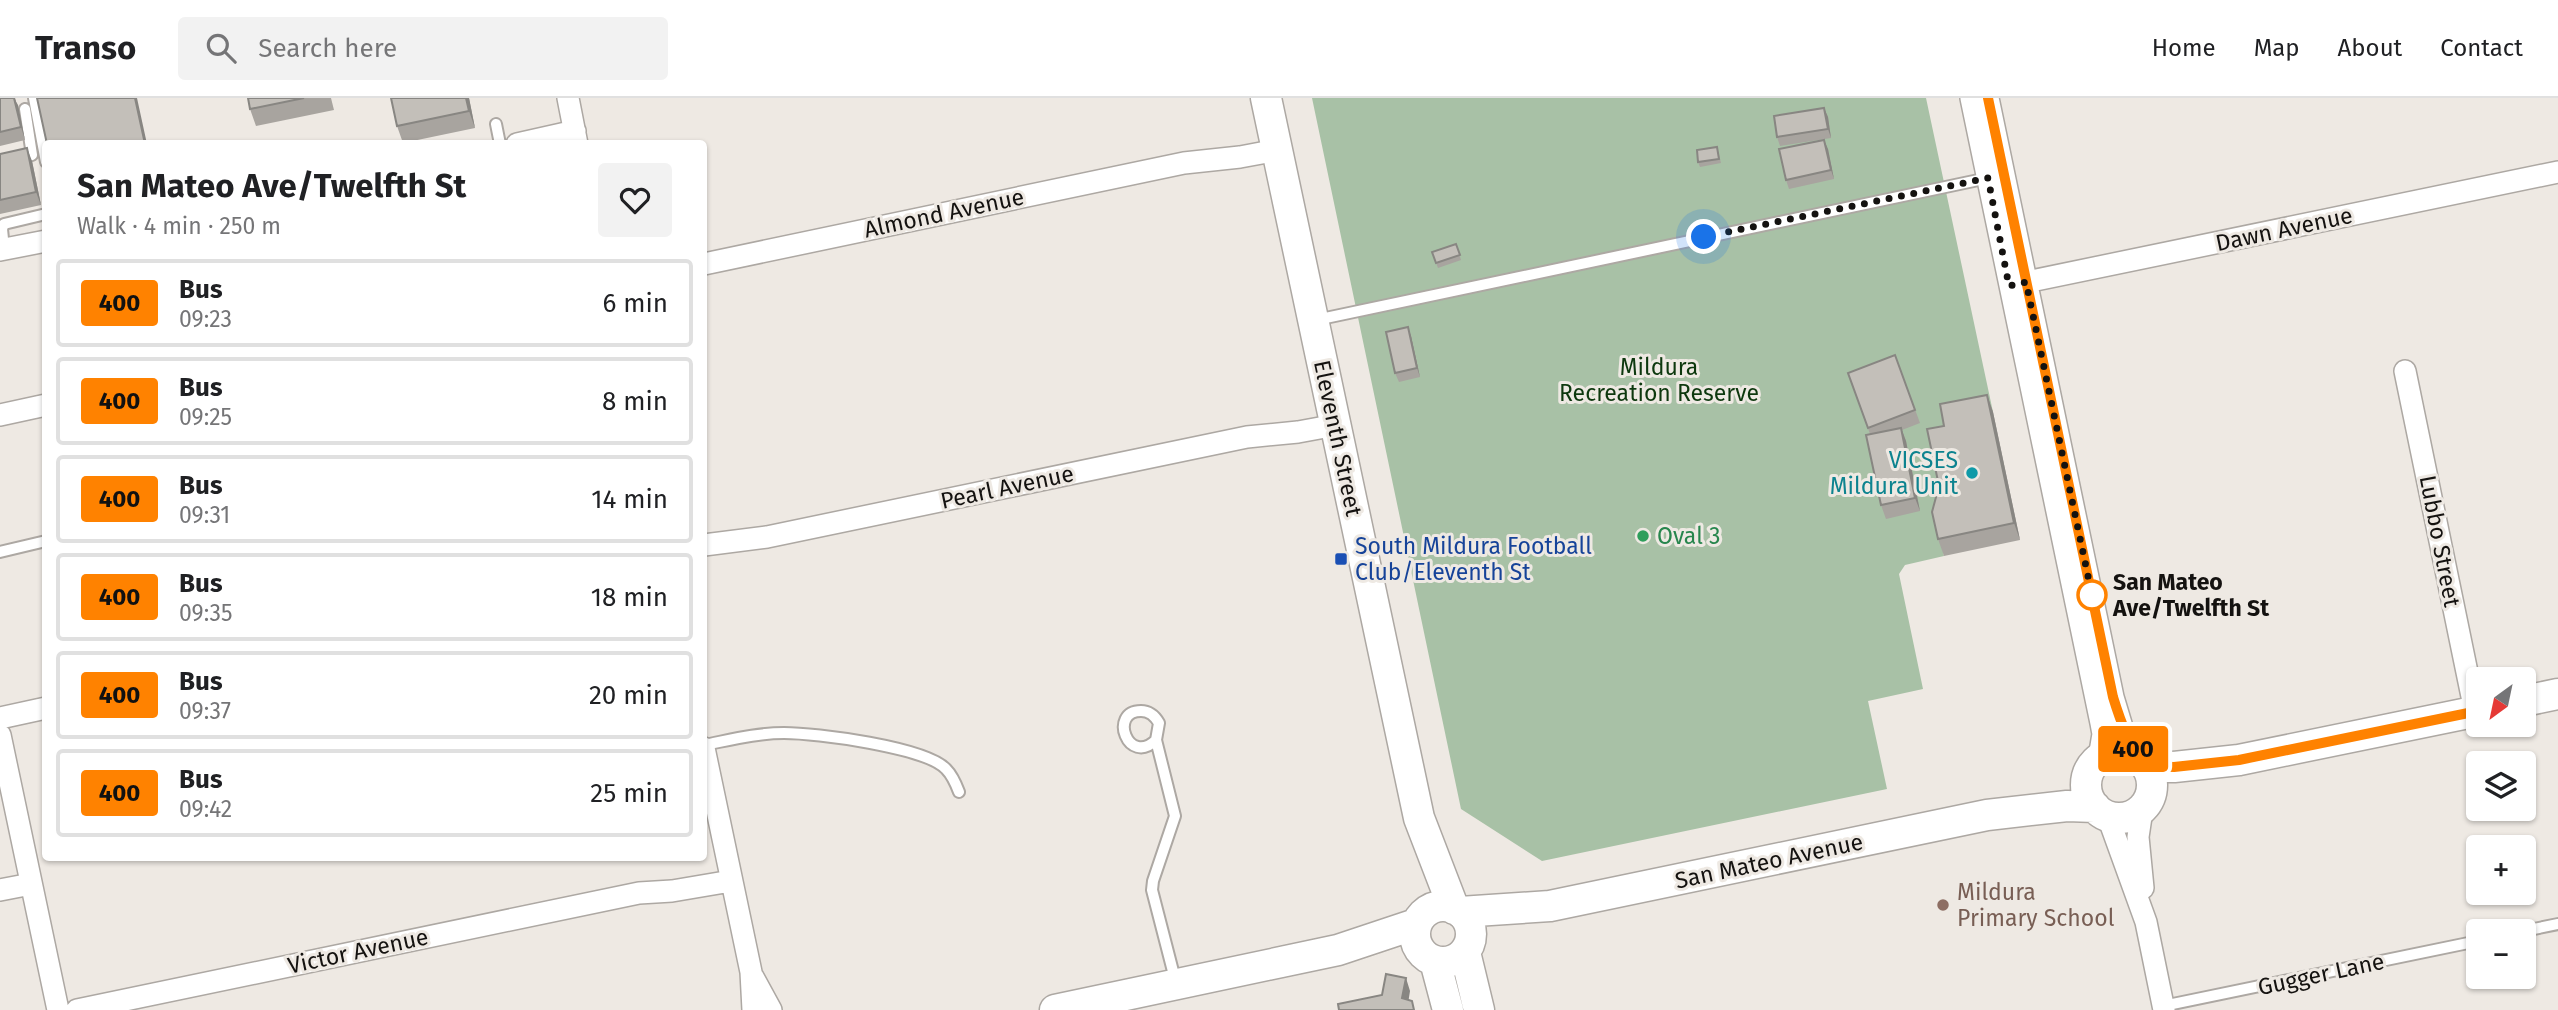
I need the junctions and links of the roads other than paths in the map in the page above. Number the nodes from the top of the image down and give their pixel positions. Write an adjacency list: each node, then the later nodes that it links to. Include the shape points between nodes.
1 (34, 98): 11 (lane)
2 (568, 98): 8 (street)
3 (1266, 98): 12 (street, Eleventh Street)
4 (1971, 98): 15 (street)
5 (1988, 98): 21 (street)
6 (25, 109): 13 (lane, via 32,155)
7 (496, 124): 9 (lane)
8 (576, 137): 10 (street)
9 (499, 140)
10 (551, 140)
11 (42, 141)
12 (1276, 144): 20 (street, Almond Avenue, via 1240,158 1184,163); 22 (street, Eleventh Street)
13 (0, 162)
14 (2558, 172): 21 (street, Dawn Avenue)
15 (1988, 178): 21 (street); 22 (lane)
16 (42, 215): 17 (lane)
17 (2, 224): 19 (lane)
18 (42, 242): 19 (street)
19 (2, 250)
20 (707, 263)
21 (2017, 284): 43 (street, via 2113,697 2122,727); 44 (street, via 2103,734)
22 (1314, 320): 26 (street, Eleventh Street)
23 (2405, 371): 32 (street, Lubbo Street)
24 (42, 406): 25 (street)
25 (0, 415)
26 (1334, 418): 27 (street, Pearl Avenue, via 1298,432 1247,437); 49 (street, Eleventh Street)
27 (767, 537): 29 (street, Pearl Avenue); 31 (street, Pearl Avenue)
28 (42, 542): 30 (lane)
29 (707, 545)
30 (0, 552)
31 (707, 556)
32 (2468, 667)
33 (2558, 694): 34 (street)
34 (2536, 699)
35 (42, 709): 37 (street)
36 (2466, 713): 41 (street)
37 (0, 718)
38 (0, 735): 51 (street)
39 (1156, 740): 62 (lane, via 1175,816 1152,890)
40 (707, 746): 45 (lane, via 784,733 856,741 938,763)
41 (2239, 760): 43 (street, via 2174,767); 46 (street)
42 (707, 761): 50 (street)
43 (2142, 762): 44 (street, via 2118,752 2108,753); 46 (street, via 2153,785)
44 (2094, 765): 47 (street, via 2086,790); 48 (street, San Mateo Avenue, via 2062,786)
45 (959, 792)
46 (2146, 803): 47 (street, via 2126,818); 55 (street, via 2138,837)
47 (2101, 812): 48 (street, San Mateo Avenue, via 2067,806); 55 (street)
48 (1987, 815): 53 (street, San Mateo Avenue)
49 (1419, 818): 54 (street, Eleventh Street); 58 (street, Eleventh Street)
50 (730, 874): 61 (street); 65 (street, Victor Avenue, via 672,891 639,893)
51 (31, 884): 52 (street); 64 (street)
52 (0, 890)
53 (1550, 906): 54 (street, San Mateo Avenue); 60 (street, San Mateo Avenue, via 1504,924)
54 (1457, 910): 58 (street, via 1437,906); 60 (street, via 1469,925)
55 (2146, 922): 63 (street)
56 (2558, 924): 57 (lane)
57 (2536, 929)
58 (1424, 938): 60 (street, via 1452,961); 62 (street, via 1338,950); 69 (street, Eleventh Street)
59 (2466, 944): 63 (lane, Gugger Lane)
60 (1468, 947): 70 (street)
61 (751, 972): 66 (street); 67 (street)
62 (1177, 985): 68 (street)
63 (2164, 1008)
64 (58, 1010)
65 (78, 1010)
66 (753, 1010)
67 (771, 1010)
68 (1055, 1010)
69 (1448, 1010)
70 (1479, 1010)

